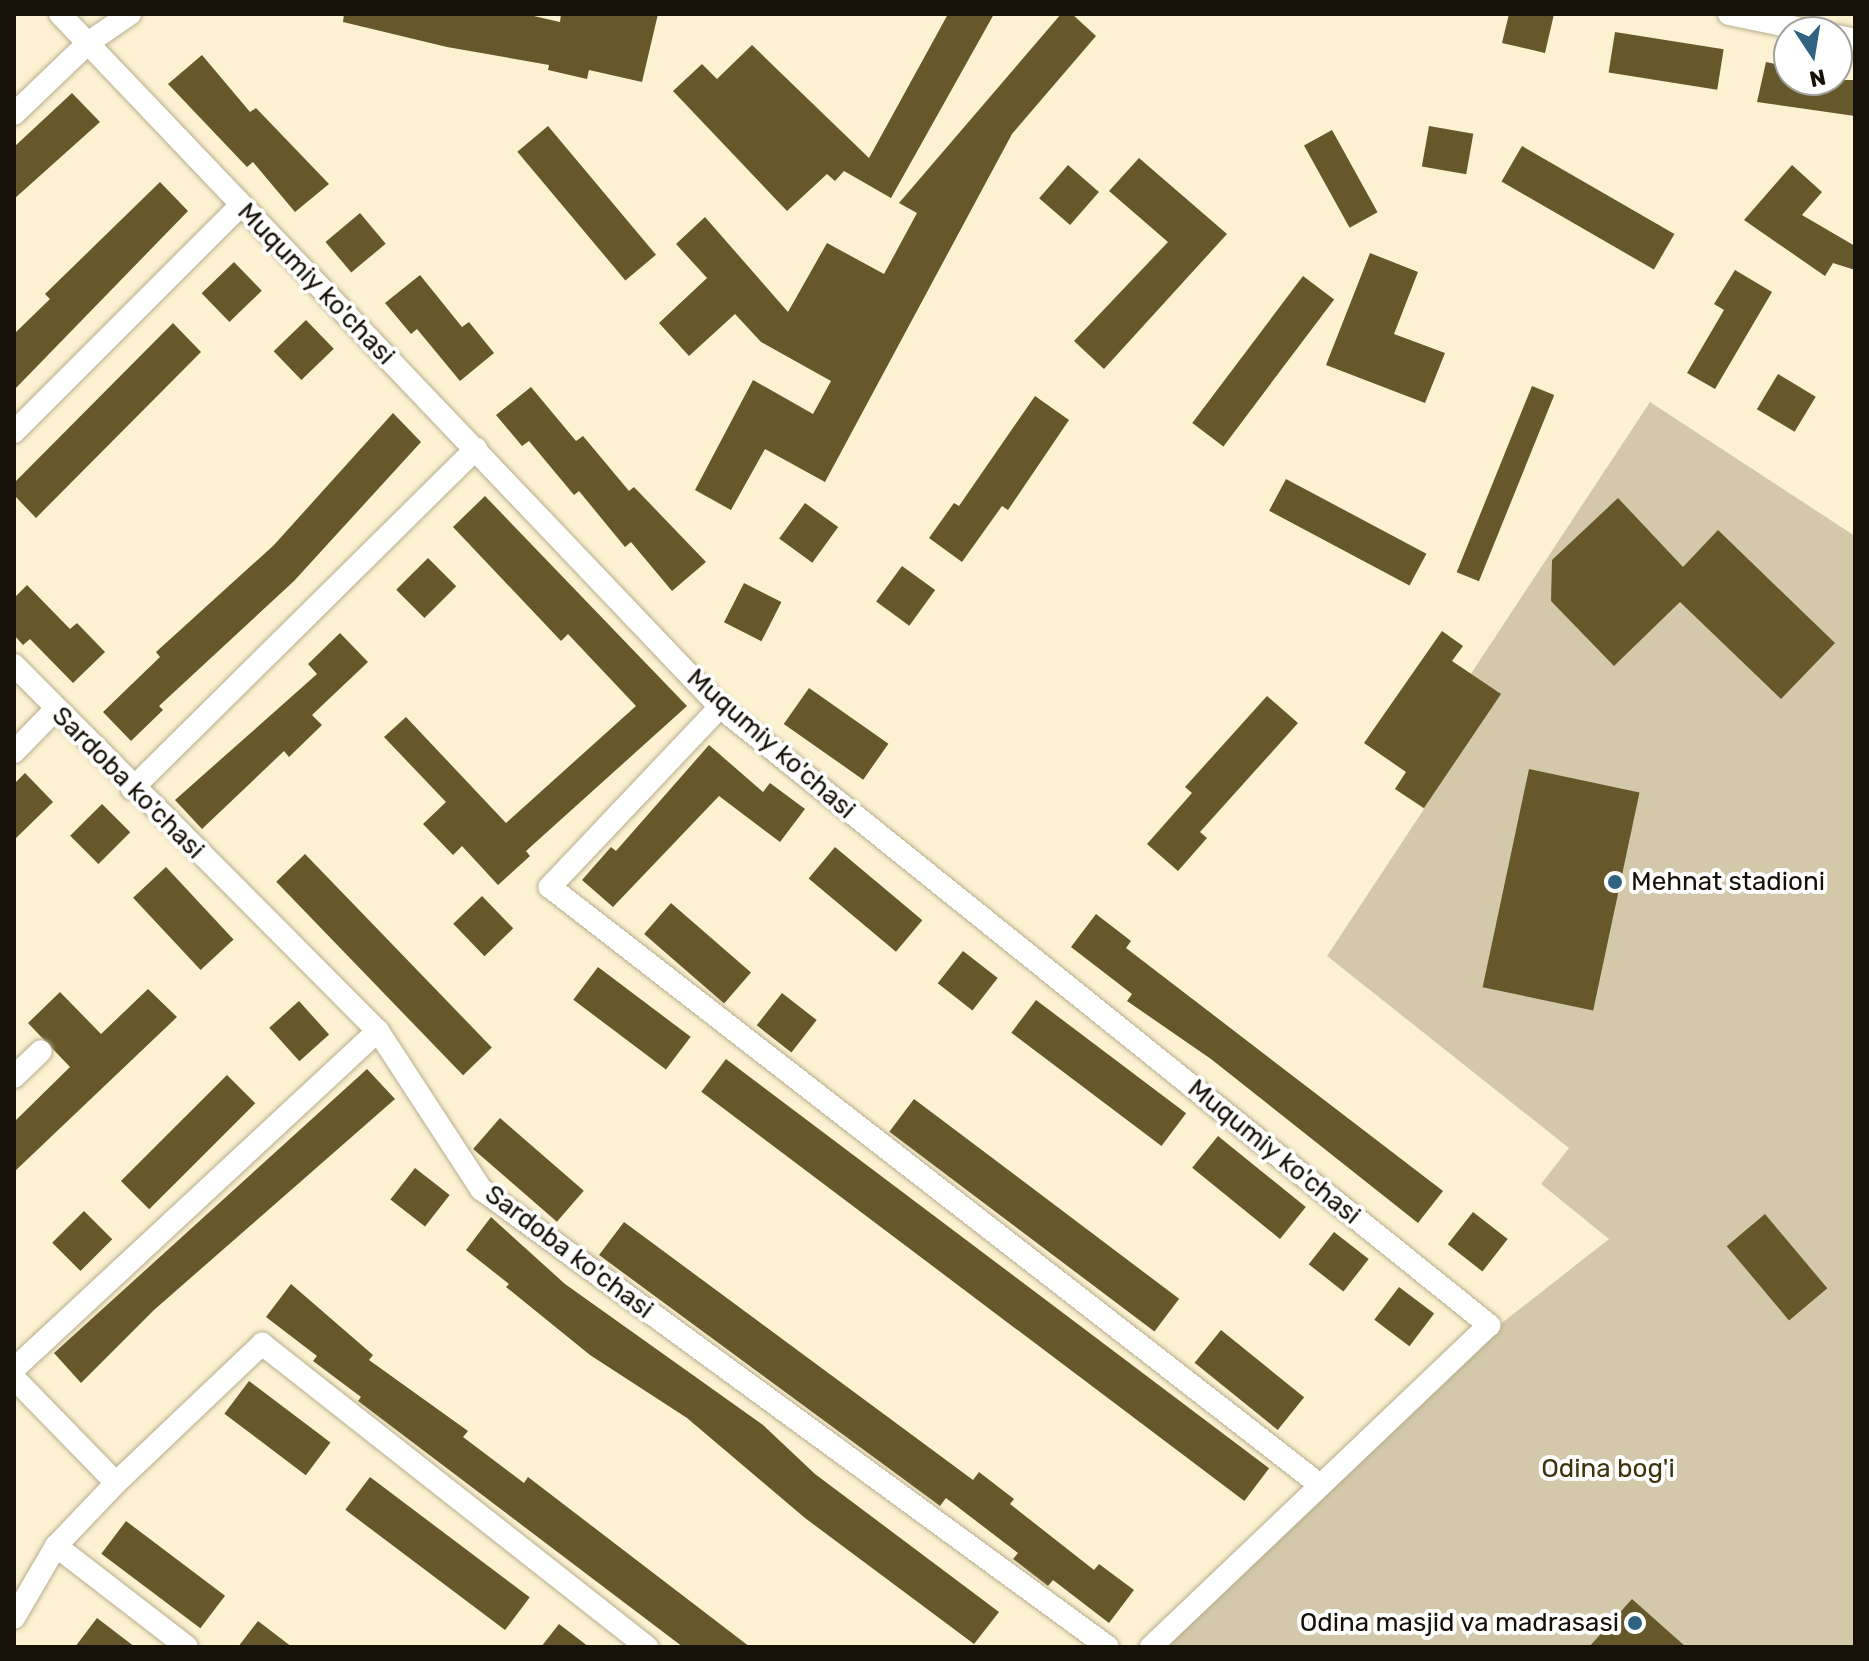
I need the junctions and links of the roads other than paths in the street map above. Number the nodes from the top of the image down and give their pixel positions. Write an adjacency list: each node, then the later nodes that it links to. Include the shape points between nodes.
1 (60, 14): 5 (street, Muqumiy ko'chasi)
2 (130, 14): 5 (street)
3 (1729, 14): 4 (street)
4 (1773, 23)
5 (88, 43): 6 (street); 7 (street, Muqumiy ko'chasi)
6 (14, 114)
7 (240, 206): 8 (street); 9 (street, Muqumiy ko'chasi)
8 (14, 432)
9 (476, 449): 11 (street, Muqumiy ko'chasi); 14 (street)
10 (14, 665): 12 (street, Sardoba ko'chasi)
11 (720, 707): 21 (street, Muqumiy ko'chasi, via 1489,1325); 21 (street, via 550,887)
12 (55, 710): 13 (street); 14 (street, Sardoba ko'chasi)
13 (14, 752)
14 (132, 789): 15 (street, Sardoba ko'chasi)
15 (378, 1031): 18 (street); 26 (street, Sardoba ko'chasi, via 481,1189)
16 (41, 1051): 17 (street)
17 (14, 1077)
18 (14, 1369)
19 (14, 1378): 20 (street)
20 (116, 1483): 22 (street); 25 (street, via 262,1344)
21 (1320, 1485): 27 (street)
22 (56, 1546): 23 (street); 24 (street)
23 (14, 1618)
24 (187, 1647)
25 (647, 1647)
26 (1108, 1647)
27 (1151, 1647)

